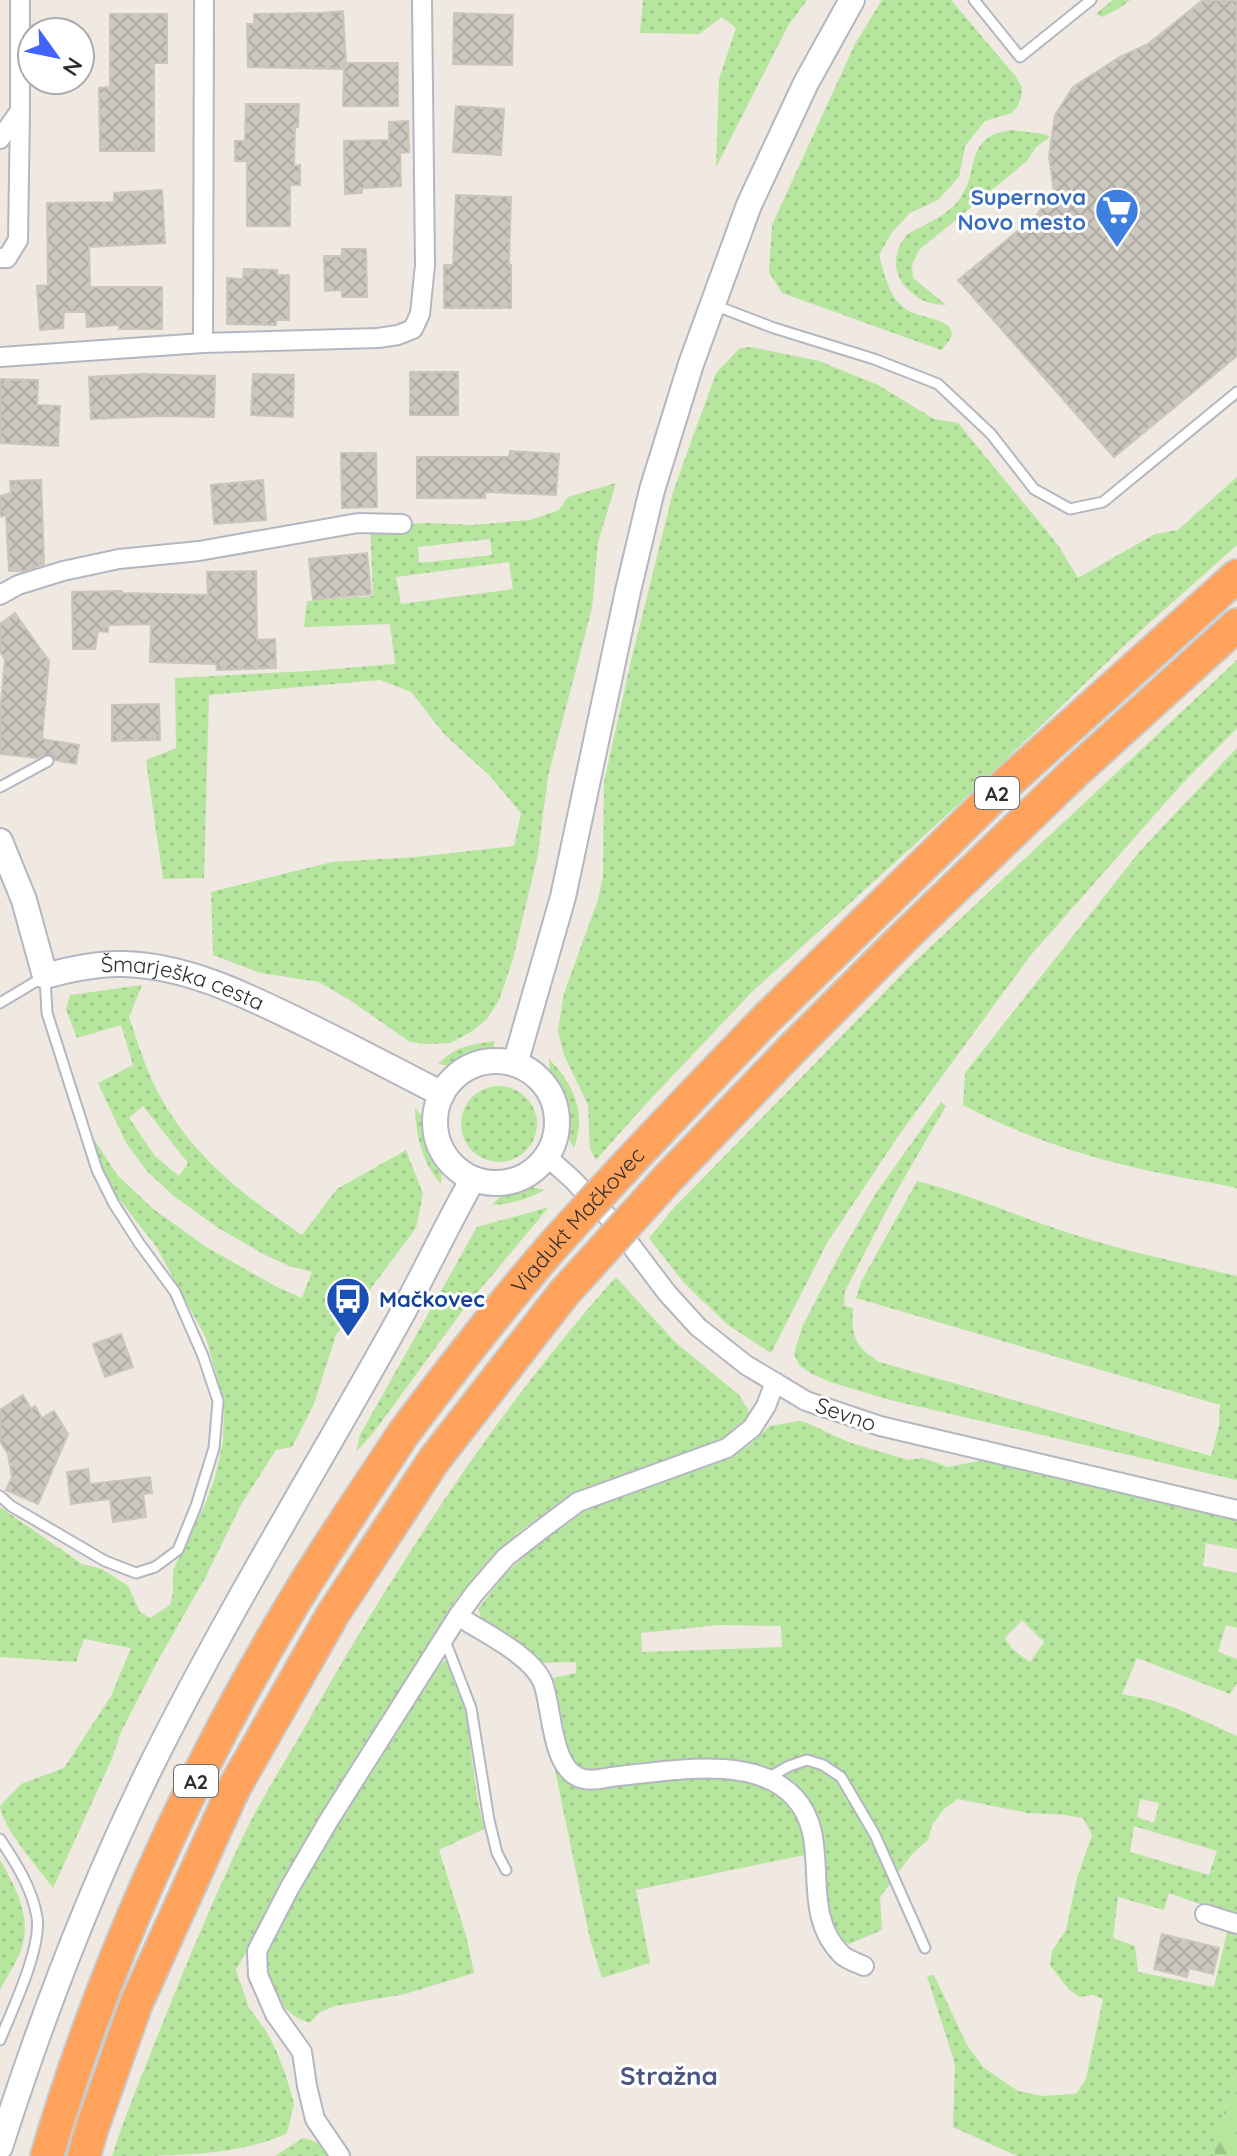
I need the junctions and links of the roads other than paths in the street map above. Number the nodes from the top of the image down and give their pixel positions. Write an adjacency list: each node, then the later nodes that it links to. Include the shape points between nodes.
1 (20, 0): 7 (street)
2 (204, 0): 11 (street)
3 (422, 0): 11 (street, via 425,265 420,314 413,329 378,338)
4 (852, 0): 10 (main road, via 762,177)
5 (974, 0): 6 (lane, via 1020,57)
6 (1091, 0)
7 (20, 111): 8 (street); 9 (street, via 18,240 7,258)
8 (0, 139)
9 (0, 258)
10 (714, 305): 13 (lane, via 938,384 991,434 1034,489 1070,509 1103,502); 23 (main road, via 652,490 563,897)
11 (203, 343): 12 (street)
12 (0, 357)
13 (1237, 392)
14 (402, 524): 16 (street, via 358,523 199,551 119,559 63,571)
15 (1237, 576): 41 (highway, Viadukt Mačkovec / A2, bridge, via 1006,784 765,1020 551,1249 403,1434 292,1606 190,1793 113,1967)
16 (0, 595)
17 (1237, 625): 42 (highway, Viadukt Mačkovec / A2, bridge, via 1074,773 792,1049 564,1293 434,1460 333,1614 234,1788 136,2004)
18 (48, 761): 19 (lane)
19 (0, 787)
20 (0, 841): 21 (main road, via 24,900)
21 (45, 976): 22 (lane); 24 (main road, Šmarješka cesta, via 76,967 124,964 208,980); 28 (lane, via 47,1013 97,1170 175,1292 213,1386 217,1417 214,1448 178,1550 155,1567 136,1573 105,1561)
22 (0, 1003)
23 (515, 1064): 24 (main road, via 498,1060 465,1068); 25 (main road, via 533,1072 555,1104 557,1124)
24 (442, 1094): 26 (main road, via 435,1110 439,1145 447,1160)
25 (546, 1156): 26 (main road, via 533,1170 506,1183); 27 (street, Sevno, via 614,1223 698,1327)
26 (473, 1179): 40 (main road, via 148,1773 66,1957)
27 (775, 1382): 29 (street, Sevno, via 806,1401 880,1426); 30 (street, via 752,1428 727,1448 578,1502 506,1557)
28 (0, 1496)
29 (1237, 1510)
30 (458, 1616): 31 (street); 32 (street, via 534,1668 564,1765 574,1776 589,1781 702,1769)
31 (444, 1638): 34 (lane, via 471,1708 489,1820); 43 (street, via 329,1820 257,1951 258,1975 275,2014 302,2052 315,2119)
32 (768, 1778): 37 (lane, via 807,1760 841,1777 875,1835); 38 (street, via 793,1796 810,1820 825,1933 844,1956)
33 (0, 1839): 39 (lane, via 30,1893 37,1918 29,1963)
34 (506, 1870)
35 (1205, 1914): 36 (street)
36 (1237, 1924)
37 (925, 1948)
38 (864, 1966)
39 (0, 2040)
40 (0, 2147)
41 (47, 2156)
42 (84, 2156)
43 (340, 2156)

